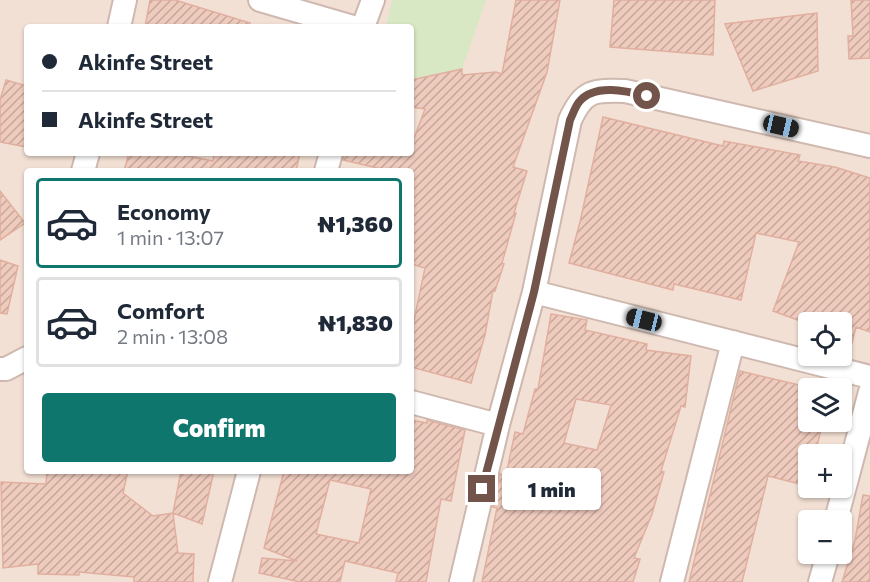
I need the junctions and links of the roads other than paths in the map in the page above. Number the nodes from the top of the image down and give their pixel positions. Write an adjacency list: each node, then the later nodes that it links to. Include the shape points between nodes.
1 (125, 0): 4 (street)
2 (260, 0): 5 (street)
3 (373, 0): 6 (street)
4 (120, 24)
5 (343, 24)
6 (364, 24)
7 (870, 146): 8 (street, via 625,91 604,90 587,95 578,102 570,120)
8 (534, 292): 9 (street); 15 (street)
9 (733, 342): 12 (street); 21 (street)
10 (24, 361): 11 (street)
11 (0, 369)
12 (870, 377)
13 (870, 392): 17 (street)
14 (414, 403): 15 (street)
15 (498, 425): 20 (street)
16 (248, 474): 19 (street)
17 (839, 510)
18 (825, 564): 22 (street)
19 (220, 582)
20 (461, 582)
21 (672, 582)
22 (820, 582)

